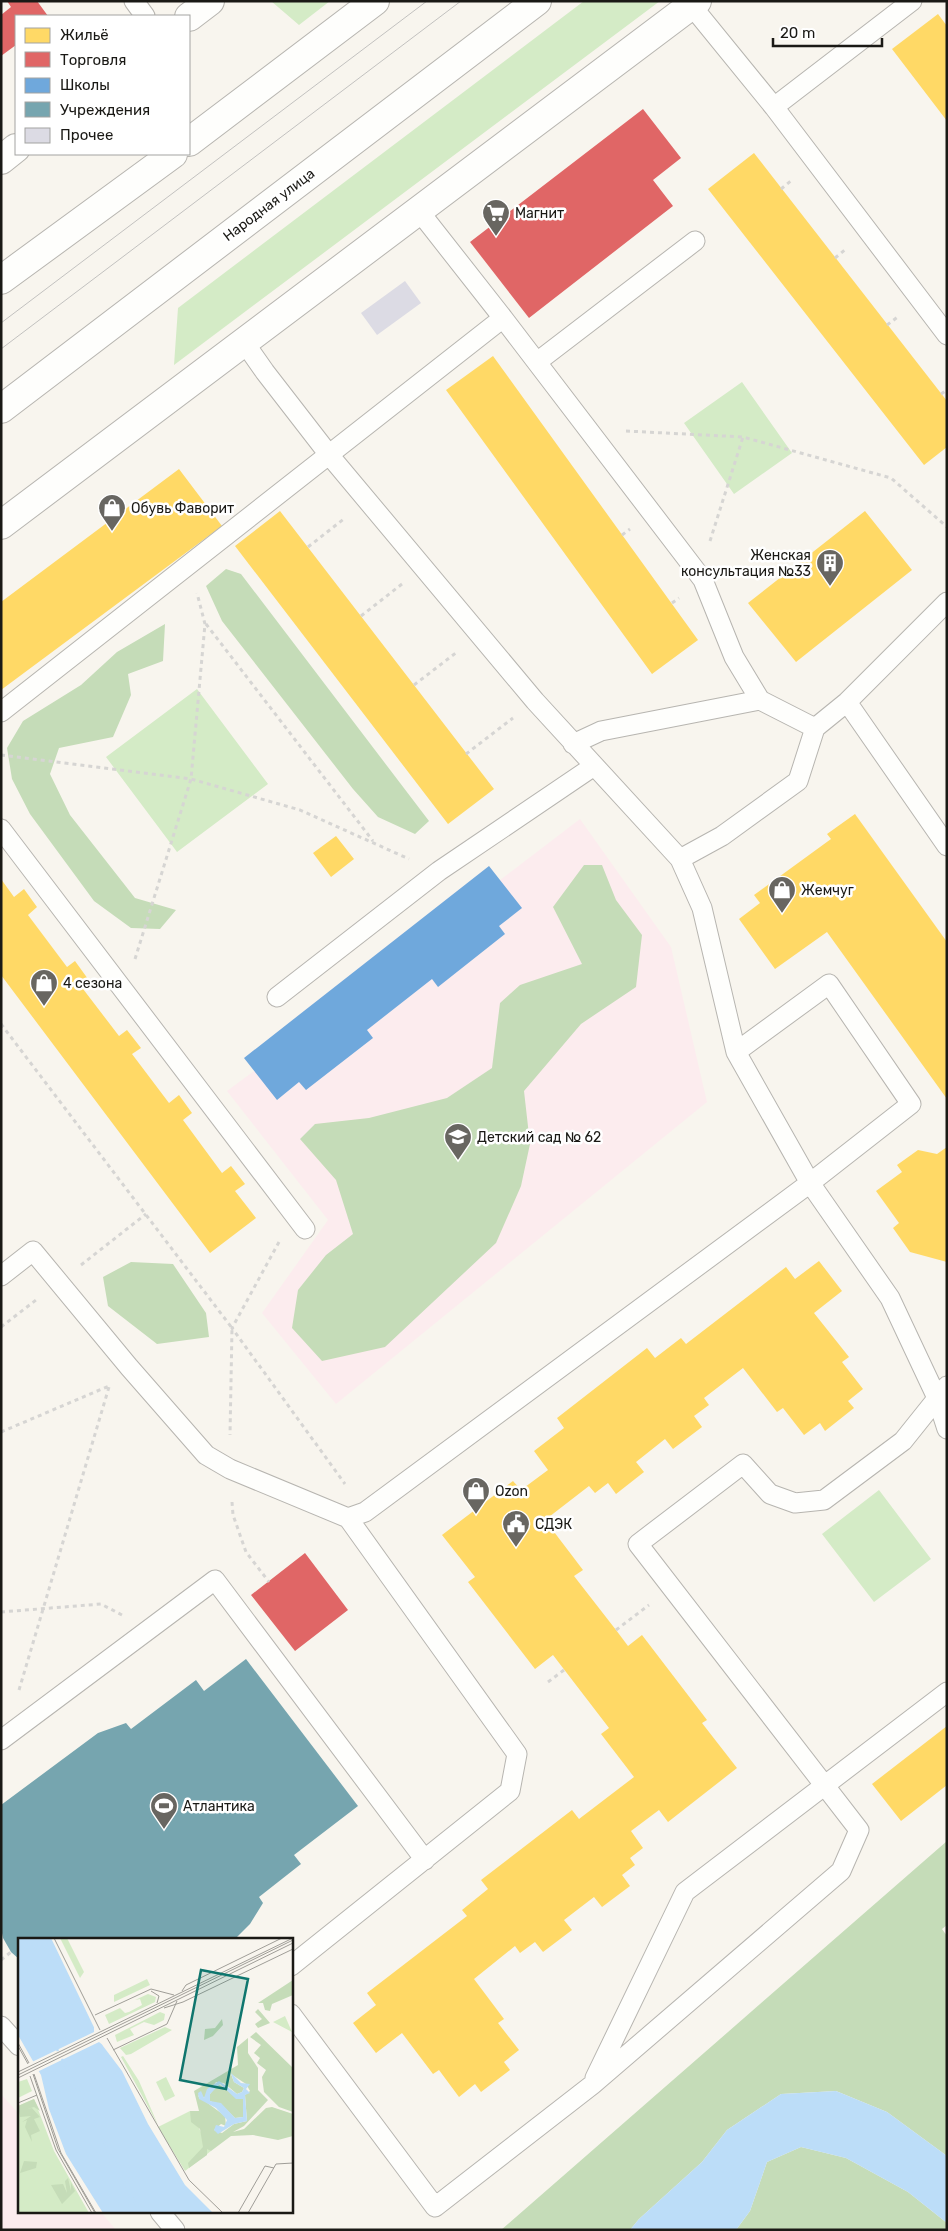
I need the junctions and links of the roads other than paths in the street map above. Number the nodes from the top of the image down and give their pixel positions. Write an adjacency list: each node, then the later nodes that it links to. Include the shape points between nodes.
1 (134, 1): 7 (lane)
2 (210, 1): 8 (main road)
3 (375, 1): 10 (main road)
4 (537, 1): 21 (main road, Народная улица)
5 (912, 1): 9 (lane)
6 (694, 3): 9 (lane); 14 (main road)
7 (144, 15)
8 (190, 16)
9 (774, 107): 18 (lane)
10 (190, 141)
11 (15, 149): 13 (main road)
12 (172, 155): 16 (main road)
13 (1, 160)
14 (419, 211): 17 (lane); 19 (main road)
15 (695, 241): 20 (lane)
16 (1, 280)
17 (503, 318): 20 (lane); 22 (lane)
18 (947, 335)
19 (244, 342): 22 (lane); 23 (main road)
20 (537, 362): 25 (lane, via 704,580 734,657)
21 (1, 409)
22 (330, 456): 27 (lane); 29 (lane)
23 (1, 525)
24 (947, 602): 26 (lane)
25 (760, 700): 28 (lane); 29 (lane, via 601,731)
26 (847, 702): 28 (lane); 32 (lane)
27 (1, 712)
28 (815, 728): 33 (lane, via 798,781 722,836)
29 (573, 744): 30 (lane)
30 (594, 766): 33 (lane); 34 (lane, via 439,872)
31 (1, 828): 37 (lane)
32 (947, 846)
33 (680, 859): 35 (lane, via 702,908)
34 (277, 997)
35 (736, 1052): 36 (lane); 36 (lane, via 829,984 911,1104)
36 (810, 1184): 39 (lane, via 890,1298); 41 (lane)
37 (299, 1222)
38 (1, 1276): 41 (lane, via 33,1251 206,1455 230,1469)
39 (942, 1392): 40 (lane); 44 (lane, via 904,1441 824,1500 795,1503 770,1494 743,1464 638,1544)
40 (947, 1430)
41 (357, 1515): 45 (lane, via 517,1754 510,1792)
42 (947, 1692): 44 (lane)
43 (1, 1740): 45 (lane, via 215,1580)
44 (824, 1784): 50 (lane, via 685,1892); 50 (lane, via 859,1830 841,1871)
45 (425, 1860): 46 (lane)
46 (292, 1965)
47 (292, 2015): 50 (lane, via 435,2207)
48 (1, 2026): 49 (lane)
49 (18, 2045)
50 (592, 2085)
51 (162, 2214): 52 (lane)
52 (175, 2230)

